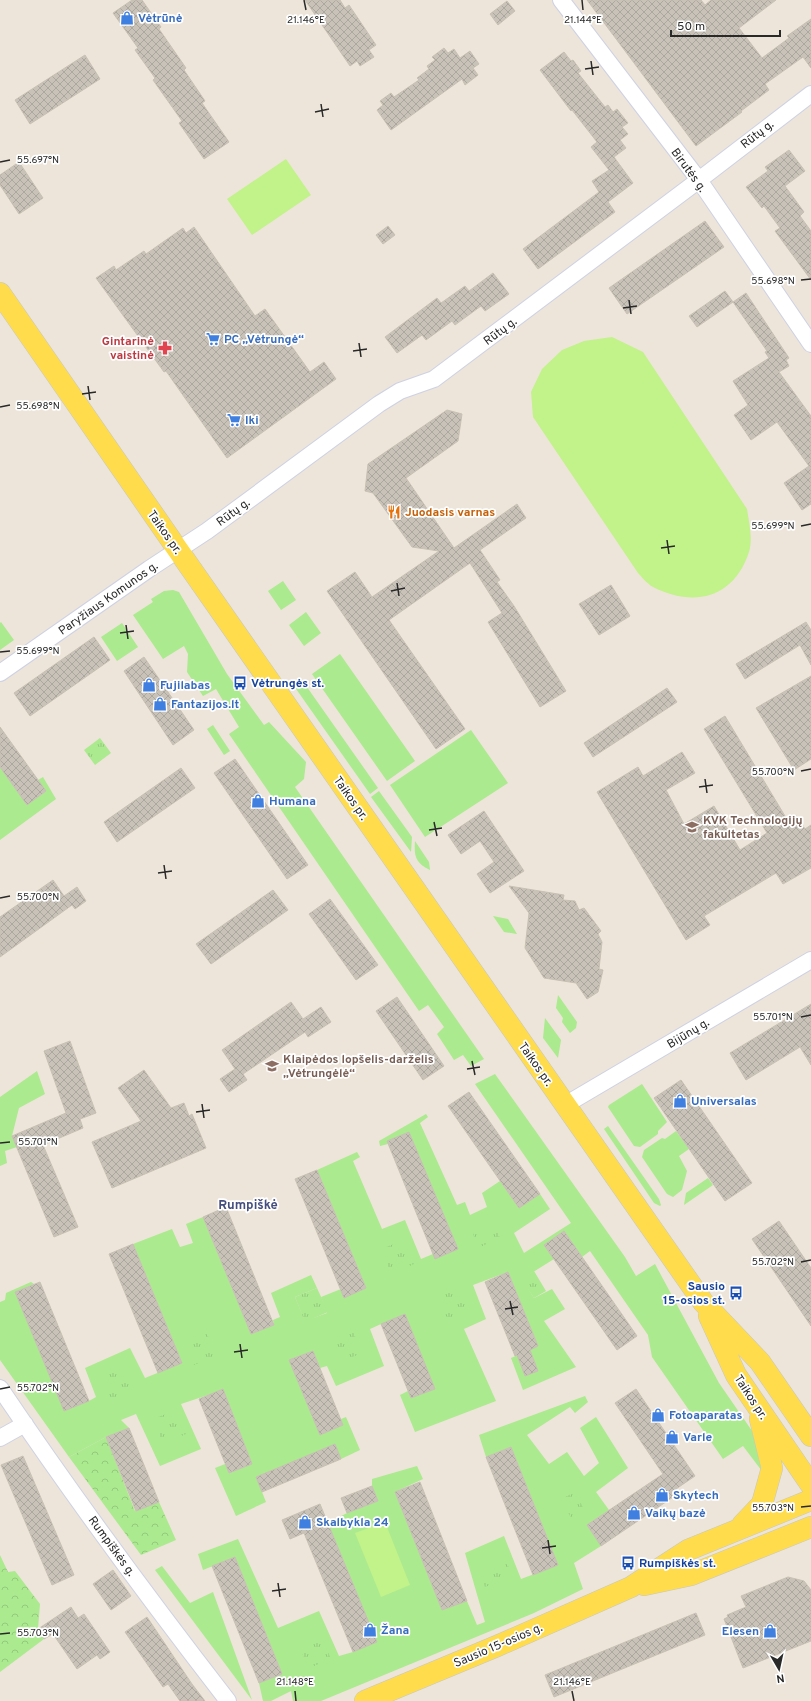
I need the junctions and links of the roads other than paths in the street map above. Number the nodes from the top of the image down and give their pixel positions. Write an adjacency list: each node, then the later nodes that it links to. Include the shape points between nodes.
1 (561, 0): 3 (street, Birutės g.)
2 (811, 94): 3 (street, Rūtų g.)
3 (698, 180): 5 (street, Birutės g.); 6 (street, Rūtų g., via 434,379 400,391 379,404)
4 (0, 293): 6 (main road, Taikos pr.)
5 (811, 344)
6 (178, 550): 7 (street, Paryžiaus Komunos g.); 9 (main road, Taikos pr.)
7 (0, 673)
8 (811, 960): 9 (street, Bijūnų g.)
9 (564, 1105): 10 (main road, Taikos pr.)
10 (703, 1302): 12 (main road, Taikos pr., via 736,1375); 14 (main road, Taikos pr., via 760,1362)
11 (0, 1388): 13 (street, Rumpiškės g.)
12 (756, 1405): 16 (main road, Taikos pr.); 19 (main road, via 772,1468 762,1504)
13 (25, 1424): 15 (street); 21 (street, Rumpiškės g., via 154,1605)
14 (811, 1436)
15 (0, 1438)
16 (811, 1485)
17 (811, 1500): 19 (main road, Sausio 15-osios g.)
18 (811, 1527): 20 (main road, Sausio 15-osios g., via 691,1575)
19 (735, 1531): 20 (main road, Sausio 15-osios g., via 688,1550)
20 (631, 1587): 22 (main road, Sausio 15-osios g.)
21 (228, 1701)
22 (365, 1701)

